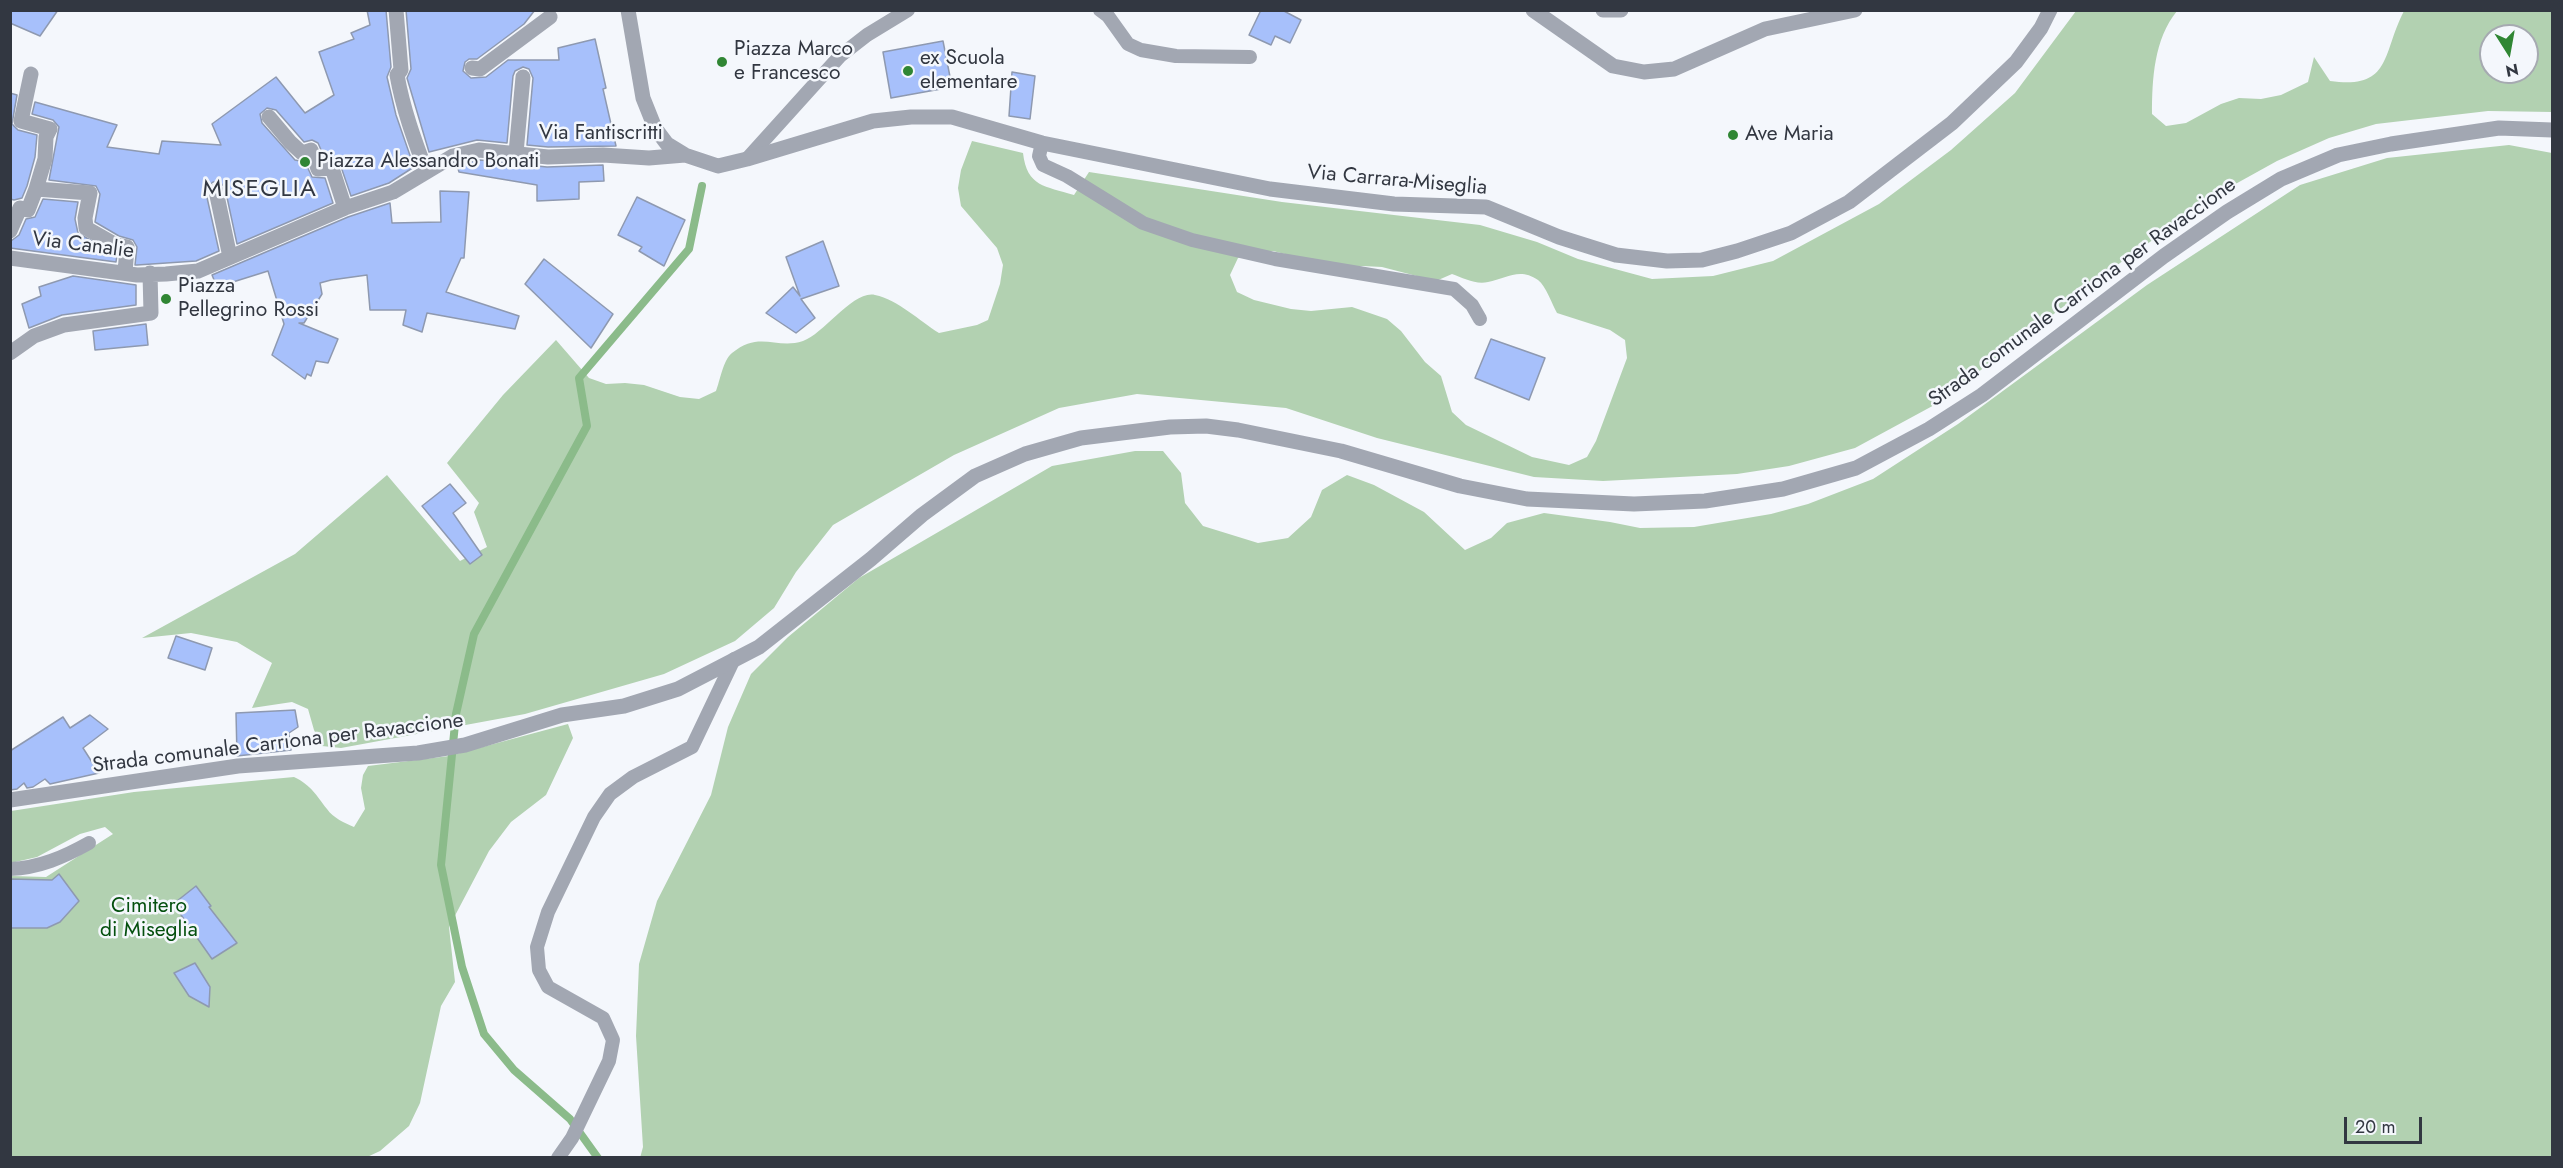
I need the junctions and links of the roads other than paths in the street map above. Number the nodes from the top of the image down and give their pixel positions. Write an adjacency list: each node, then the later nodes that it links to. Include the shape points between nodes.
1 (396, 10): 21 (street, via 400,93)
2 (628, 10): 19 (street, Via Carrara-Miseglia, via 643,98 655,128 667,144)
3 (908, 10): 20 (lane, via 840,56)
4 (1100, 10): 11 (lane, via 1128,44 1142,50 1176,56)
5 (1533, 10): 8 (street, via 1614,66 1644,72 1674,69 1765,29)
6 (1603, 10): 7 (street)
7 (1621, 10)
8 (1855, 10)
9 (2050, 10): 17 (street, Via Carrara-Miseglia, via 2041,28 2008,69 1952,123 1849,202 1791,233 1702,260 1667,261 1616,255 1486,207 1394,204 1270,189)
10 (550, 17): 12 (street, via 480,69)
11 (1250, 57)
12 (472, 68)
13 (31, 74): 22 (street, via 21,121 51,129)
14 (523, 76): 18 (street, Via Fantiscritti)
15 (269, 117): 24 (street, via 302,153 311,150 318,169 333,168)
16 (2553, 130): 32 (street, Strada comunale Carriona per Ravaccione, via 2499,128 2391,144 2338,155 2281,179 2164,256 1982,395 1888,452 1819,480 1706,501 1634,504 1527,499 1449,483 1341,451 1238,430 1170,427 1081,438 1025,454 975,476 759,647)
17 (1042, 143): 20 (street, Via Carrara-Miseglia, via 952,117 911,117 873,121); 30 (lane, via 1039,156 1043,165 1143,223 1192,240 1275,259 1454,289 1472,305)
18 (516, 153): 19 (street, Via Fantiscritti, via 548,157); 21 (street, Via Fantiscritti, via 480,150 453,156)
19 (685, 155): 20 (street, Via Carrara-Miseglia, via 718,166)
20 (747, 159)
21 (426, 171): 24 (street, Via Fantiscritti, via 393,192)
22 (36, 189): 25 (street, via 28,210 20,208); 28 (street, via 90,193 86,228 127,247)
23 (216, 191): 27 (street)
24 (345, 208): 27 (street, Via Fantiscritti)
25 (10, 231)
26 (11, 259): 28 (street, Via Canalie)
27 (225, 260): 29 (street, via 198,271)
28 (125, 273): 29 (street, Via Canalie)
29 (150, 273): 31 (street, via 151,313 64,325 34,336)
30 (1480, 320)
31 (10, 353)
32 (734, 659): 33 (street, Strada comunale Carriona per Ravaccione, via 678,689 624,706 562,716 465,745 418,753 238,766); 36 (lane, via 692,747 633,777 610,794 594,817 548,912 537,947 539,970 548,987 603,1018 613,1040 609,1061 572,1138)
33 (10, 801)
34 (89, 843): 35 (lane, via 39,866)
35 (10, 869)
36 (558, 1158)

